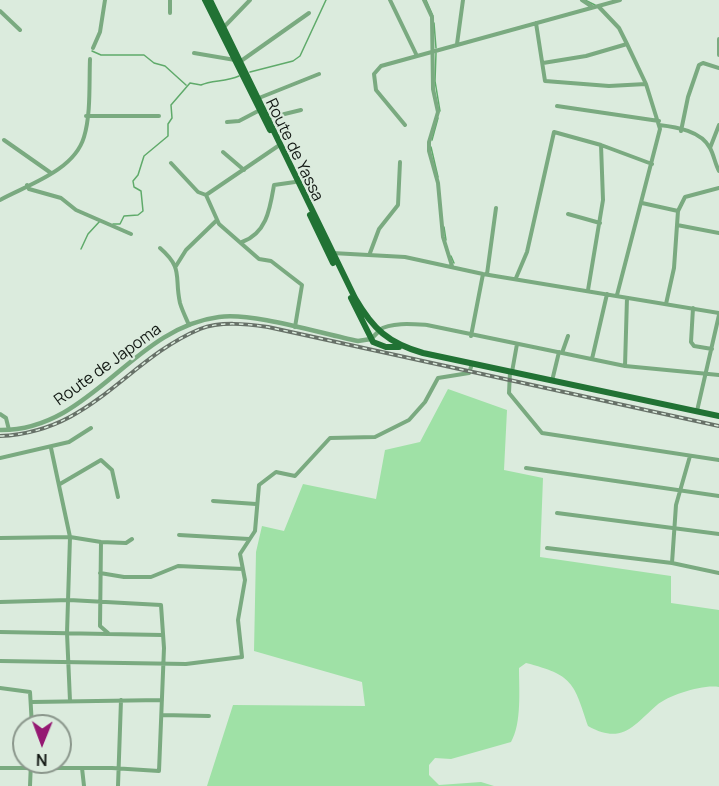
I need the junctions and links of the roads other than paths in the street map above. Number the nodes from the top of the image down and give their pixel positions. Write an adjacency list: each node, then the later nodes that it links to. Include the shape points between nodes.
1 (105, 0): 24 (street)
2 (170, 0): 15 (street)
3 (205, 0): 19 (main road, Route de Yassa)
4 (210, 0): 19 (main road, Route de Yassa)
5 (250, 0): 19 (street)
6 (390, 0): 28 (street)
7 (424, 0): 25 (street, via 432,17)
8 (463, 0): 22 (street)
9 (582, 0): 12 (street)
10 (620, 0): 11 (street)
11 (606, 5): 13 (street); 17 (street)
12 (591, 7): 13 (street); 18 (street)
13 (599, 8): 17 (street)
14 (0, 11): 20 (street)
15 (170, 13)
16 (309, 13): 30 (street)
17 (605, 13): 23 (street)
18 (536, 23): 22 (street); 31 (street)
19 (222, 29): 30 (main road, Route de Yassa)
20 (20, 30)
21 (719, 39): 27 (street)
22 (457, 44): 25 (street)
23 (627, 44): 31 (street); 34 (street)
24 (93, 48)
25 (435, 52): 28 (street); 77 (street, via 433,89 438,112 429,151)
26 (194, 53): 30 (street)
27 (719, 55)
28 (417, 56): 44 (street, via 386,64 374,74 376,90)
29 (90, 59): 39 (street)
30 (238, 61): 35 (main road, Route de Yassa); 37 (main road, Route de Yassa)
31 (543, 63): 34 (street, via 545,81 609,86)
32 (719, 68): 46 (street, via 699,65)
33 (319, 74): 35 (street)
34 (646, 84): 43 (street)
35 (259, 98): 37 (main road, Route de Yassa)
36 (557, 106): 43 (street)
37 (262, 109): 41 (main road, Route de Yassa); 42 (street, via 239,121); 49 (main road, Route de Yassa)
38 (301, 110): 41 (street)
39 (86, 116): 40 (street); 57 (street, via 83,139)
40 (159, 116)
41 (268, 118): 49 (main road, Route de Yassa)
42 (227, 122)
43 (659, 123): 46 (street); 54 (street)
44 (405, 125)
45 (719, 125): 50 (street)
46 (681, 130): 50 (street, via 697,134)
47 (4, 140): 57 (street)
48 (601, 144): 54 (street); 68 (street); 79 (street, via 553,134 527,252)
49 (279, 145): 55 (street); 58 (main road, Route de Yassa); 74 (main road, Route de Yassa)
50 (710, 148): 56 (street)
51 (223, 152): 55 (street)
52 (400, 162): 75 (street, via 398,205 379,229)
53 (171, 163): 61 (street, via 198,192)
54 (652, 164): 63 (street)
55 (244, 170): 61 (street)
56 (719, 171)
57 (51, 173): 59 (street)
58 (295, 182): 72 (street, via 274,185 263,225 255,236); 74 (main road, Route de Yassa)
59 (27, 185): 62 (street); 71 (street)
60 (719, 188): 65 (street, via 686,197)
61 (206, 195): 67 (street)
62 (0, 200)
63 (642, 203): 65 (street); 82 (street)
64 (496, 208): 78 (street)
65 (678, 211): 69 (street)
66 (568, 214): 68 (street)
67 (217, 220): 72 (street); 76 (street, via 186,250)
68 (600, 223): 80 (street)
69 (677, 225): 70 (street); 84 (street)
70 (719, 233)
71 (131, 234)
72 (242, 243): 89 (street, via 259,259 274,263 302,285)
73 (160, 248): 76 (street)
74 (330, 254): 75 (street); 86 (main road, Route de Yassa)
75 (370, 254): 77 (street)
76 (176, 266): 88 (street, via 180,302)
77 (452, 267): 78 (street)
78 (485, 274): 79 (street); 91 (street)
79 (516, 278): 80 (street)
80 (588, 290): 81 (street)
81 (607, 294): 82 (street); 98 (street)
82 (617, 295): 83 (street)
83 (627, 297): 84 (street); 100 (street)
84 (666, 304): 85 (street)
85 (693, 308): 87 (street); 96 (street, via 691,342)
86 (360, 312): 90 (main road); 93 (main road)
87 (719, 314): 96 (street)
88 (189, 325): 89 (street, Route de Japoma, via 217,317 241,317); 110 (street, Route de Japoma, via 152,345 63,414)
89 (295, 328): 93 (street, Route de Japoma, via 358,341)
90 (379, 331): 91 (street, via 402,324 427,325); 93 (street); 95 (main road)
91 (471, 336): 94 (street)
92 (568, 336): 97 (street)
93 (371, 339): 95 (main road, via 378,346)
94 (517, 344): 97 (street); 101 (street)
95 (400, 346): 99 (main road)
96 (712, 350): 102 (street)
97 (561, 352): 98 (street); 104 (street)
98 (592, 359): 100 (street)
99 (472, 364): 101 (main road); 121 (street, via 469,373 438,378 409,420 375,437 334,437 295,476 276,472 259,485)
100 (625, 366): 102 (street)
101 (511, 372): 104 (main road); 112 (street, via 509,393 542,433)
102 (704, 374): 103 (street); 105 (street)
103 (719, 375)
104 (552, 381): 105 (main road)
105 (697, 411): 107 (main road)
106 (0, 414): 110 (street, via 6,418)
107 (719, 416)
108 (92, 428): 111 (street, via 73,441)
109 (0, 430): 110 (street, Route de Japoma)
110 (9, 430)
111 (51, 448): 113 (street); 116 (street)
112 (690, 456): 114 (street); 117 (street)
113 (0, 458)
114 (719, 460)
115 (526, 468): 117 (street)
116 (60, 484): 119 (street, via 101,460 112,470); 126 (street)
117 (680, 491): 118 (street); 123 (street)
118 (719, 496)
119 (118, 497)
120 (213, 501): 121 (street)
121 (256, 504): 129 (street, via 256,527)
122 (557, 513): 123 (street)
123 (674, 528): 124 (street); 132 (street)
124 (719, 534)
125 (179, 535): 129 (street)
126 (70, 537): 127 (street); 130 (street); 136 (street)
127 (0, 538)
128 (132, 539): 130 (street, via 126,543)
129 (250, 539): 133 (street, via 241,551)
130 (102, 542): 134 (street)
131 (547, 548): 132 (street)
132 (672, 563): 135 (street)
133 (243, 569): 134 (street, via 178,566 151,577); 145 (street, via 245,584 238,627 242,657)
134 (100, 573): 138 (street)
135 (719, 573)
136 (69, 600): 137 (street); 138 (street); 140 (street)
137 (0, 602)
138 (99, 602): 141 (street, via 100,626); 142 (street, via 161,605)
139 (0, 632): 140 (street)
140 (67, 633): 141 (street); 144 (street)
141 (109, 633): 142 (street)
142 (162, 635): 145 (street)
143 (0, 661): 144 (street)
144 (68, 661): 145 (street); 149 (street)
145 (162, 663): 148 (street)
146 (0, 688): 150 (street, via 28,690)
147 (121, 700): 148 (street); 149 (street); 156 (street)
148 (162, 700): 152 (street)
149 (70, 701): 150 (street)
150 (32, 702): 151 (street)
151 (32, 714)
152 (162, 715): 153 (street); 156 (street, via 160,770)
153 (209, 716)
154 (72, 768): 155 (street)
155 (81, 768): 156 (street); 157 (street)
156 (118, 770): 158 (street)
157 (84, 786)
158 (118, 786)

